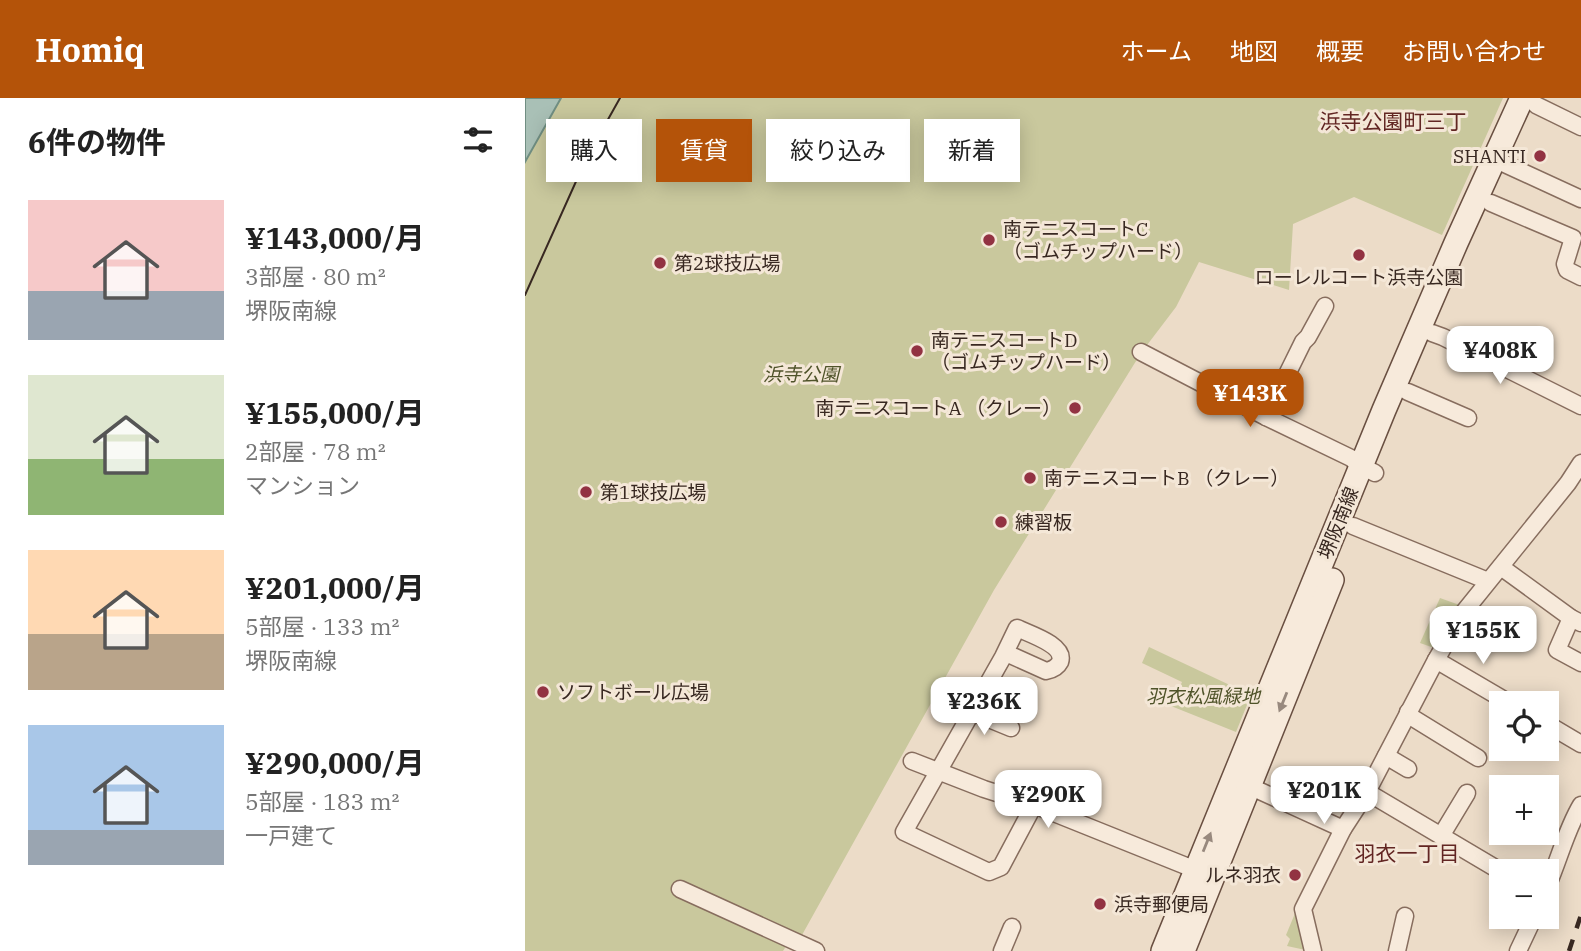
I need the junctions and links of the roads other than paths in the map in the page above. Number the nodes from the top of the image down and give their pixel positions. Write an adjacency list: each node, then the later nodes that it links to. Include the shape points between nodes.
1 (1532, 100): 2 (street); 3 (main road, 堺阪南線)
2 (1581, 127)
3 (1501, 162): 4 (street); 5 (main road, 堺阪南線); 15 (main road, 堺阪南線, via 1422,321)
4 (1581, 199)
5 (1491, 204): 6 (street, via 1573,238 1565,264); 8 (main road, 堺阪南線)
6 (1581, 278)
7 (1325, 306): 12 (street)
8 (1432, 333): 10 (main road, 堺阪南線); 11 (street)
9 (1141, 352): 12 (street)
10 (1408, 392): 13 (street); 15 (main road, 堺阪南線)
11 (1581, 406)
12 (1266, 416): 15 (street)
13 (1468, 418)
14 (1581, 463): 16 (street)
15 (1368, 470): 17 (main road, 堺阪南線); 44 (main road, 堺阪南線, one-way to 15)
16 (1575, 488): 18 (street)
17 (1353, 526): 19 (street); 35 (main road, 堺阪南線, one-way to 35)
18 (1500, 567): 19 (street); 20 (street)
19 (1488, 581): 22 (street)
20 (1576, 620): 23 (street, via 1557,650)
21 (1006, 653): 25 (street)
22 (1436, 660): 24 (street); 26 (street)
23 (1581, 663)
24 (1489, 691)
25 (972, 712): 27 (street); 34 (street)
26 (1408, 712): 30 (street); 31 (street, via 1465,743)
27 (1011, 728)
28 (1559, 731): 29 (street)
29 (1581, 744)
30 (1386, 756): 33 (street); 36 (street)
31 (1478, 758)
32 (912, 761): 34 (street)
33 (1408, 769)
34 (938, 771): 38 (street); 38 (street, via 904,832 989,872 1001,867)
35 (1249, 786): 40 (street); 52 (main road, 堺阪南線)
36 (1367, 792): 40 (street); 41 (street)
37 (1467, 793): 41 (street)
38 (1034, 805): 44 (street)
39 (1581, 805): 42 (street)
40 (1343, 829): 53 (street, via 1303,909)
41 (1441, 836): 43 (street)
42 (1559, 859)
43 (1489, 864)
44 (1196, 870): 51 (main road, 堺阪南線)
45 (680, 889): 49 (street)
46 (1405, 916): 54 (street)
47 (1012, 927): 50 (street)
48 (1528, 929): 55 (street)
49 (816, 951)
50 (1002, 951)
51 (1163, 951)
52 (1182, 951)
53 (1313, 951)
54 (1397, 951)
55 (1518, 951)

